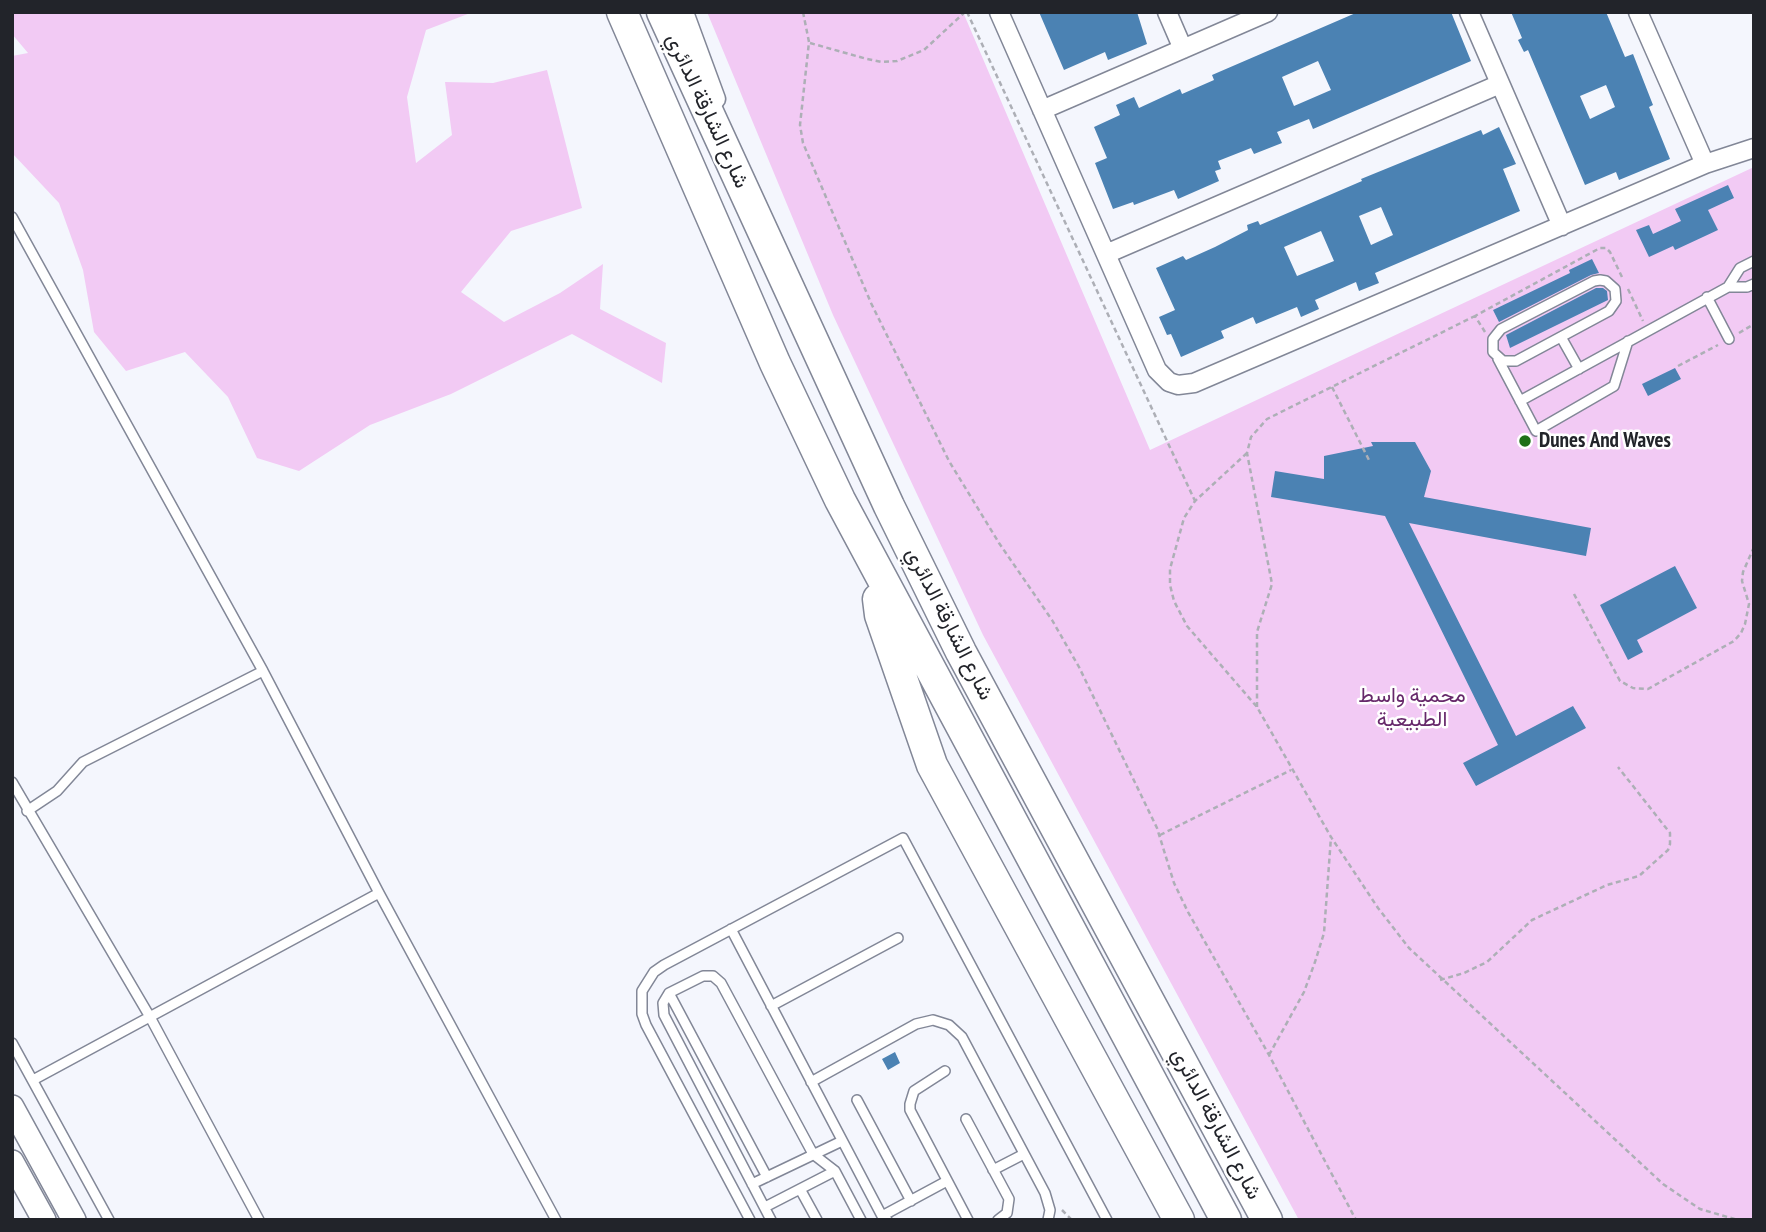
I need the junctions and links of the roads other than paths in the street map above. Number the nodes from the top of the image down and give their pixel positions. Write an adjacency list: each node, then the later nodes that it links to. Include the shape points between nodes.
1 (622, 12): 28 (highway, شارع الشارقة الدائري, via 770,352)
2 (662, 12): 14 (highway, شارع الشارقة الدائري)
3 (684, 12): 14 (street, via 726,125)
4 (999, 12): 11 (street)
5 (1167, 12): 9 (street)
6 (1269, 12): 9 (street)
7 (1469, 12): 10 (street)
8 (1638, 12): 13 (street)
9 (1183, 49): 11 (street)
10 (1500, 84): 16 (street); 17 (street)
11 (1042, 110): 17 (street)
12 (1754, 148): 13 (street)
13 (1705, 164): 16 (street)
14 (744, 192): 73 (highway, شارع الشارقة الدائري, via 961,652)
15 (12, 217): 29 (lane)
16 (1562, 226): 17 (street, via 1186,385 1169,382 1157,370)
17 (1106, 254)
18 (1754, 261): 20 (lane, via 1740,268)
19 (1754, 284): 20 (lane)
20 (1728, 287): 21 (lane)
21 (1707, 297): 23 (lane); 24 (lane)
22 (1561, 337): 25 (lane, via 1516,361); 25 (lane, via 1613,307 1616,295 1611,285 1594,281 1501,329 1493,339); 26 (lane)
23 (1729, 339)
24 (1628, 341): 26 (lane); 27 (lane, via 1614,386 1536,431)
25 (1497, 357): 27 (lane)
26 (1579, 369): 27 (lane)
27 (1520, 401)
28 (875, 567): 71 (highway, via 880,615 932,765); 72 (highway, شارع الشارقة الدائري)
29 (263, 671): 31 (lane, via 83,762 61,787); 32 (lane)
30 (12, 782): 31 (lane)
31 (27, 811): 37 (lane)
32 (379, 893): 37 (lane); 62 (lane)
33 (731, 929): 36 (lane); 63 (lane, via 654,972 640,1003 646,1025); 70 (lane, via 903,838)
34 (898, 938): 36 (lane)
35 (670, 992): 46 (lane, via 702,976 718,979); 51 (lane); 53 (lane, via 663,1003 664,1015)
36 (771, 1006): 41 (lane)
37 (150, 1017): 40 (lane); 61 (lane)
38 (12, 1043): 40 (lane)
39 (946, 1070): 52 (lane, via 914,1091 910,1110)
40 (33, 1080): 60 (lane)
41 (811, 1082): 45 (lane); 47 (lane, via 916,1024 942,1021 962,1037)
42 (857, 1100): 55 (lane)
43 (12, 1107): 59 (main road)
44 (966, 1119): 49 (lane)
45 (842, 1141): 46 (lane); 57 (lane)
46 (813, 1154): 50 (lane); 51 (lane)
47 (1024, 1154): 49 (lane); 69 (lane, via 1049,1202)
48 (12, 1162): 58 (main road)
49 (993, 1170): 68 (lane, via 1010,1204)
50 (835, 1171): 54 (lane); 66 (lane)
51 (767, 1177): 53 (lane)
52 (947, 1181): 55 (lane); 67 (lane)
53 (752, 1184): 56 (lane)
54 (800, 1189): 56 (lane); 65 (lane)
55 (911, 1200): 57 (lane)
56 (765, 1207): 64 (lane)
57 (884, 1218)
58 (44, 1220)
59 (74, 1220)
60 (108, 1220)
61 (259, 1220)
62 (556, 1220)
63 (750, 1220)
64 (771, 1220)
65 (817, 1220)
66 (862, 1220)
67 (968, 1220)
68 (998, 1220)
69 (1048, 1220)
70 (1107, 1220)
71 (1179, 1220)
72 (1226, 1220)
73 (1267, 1220)

